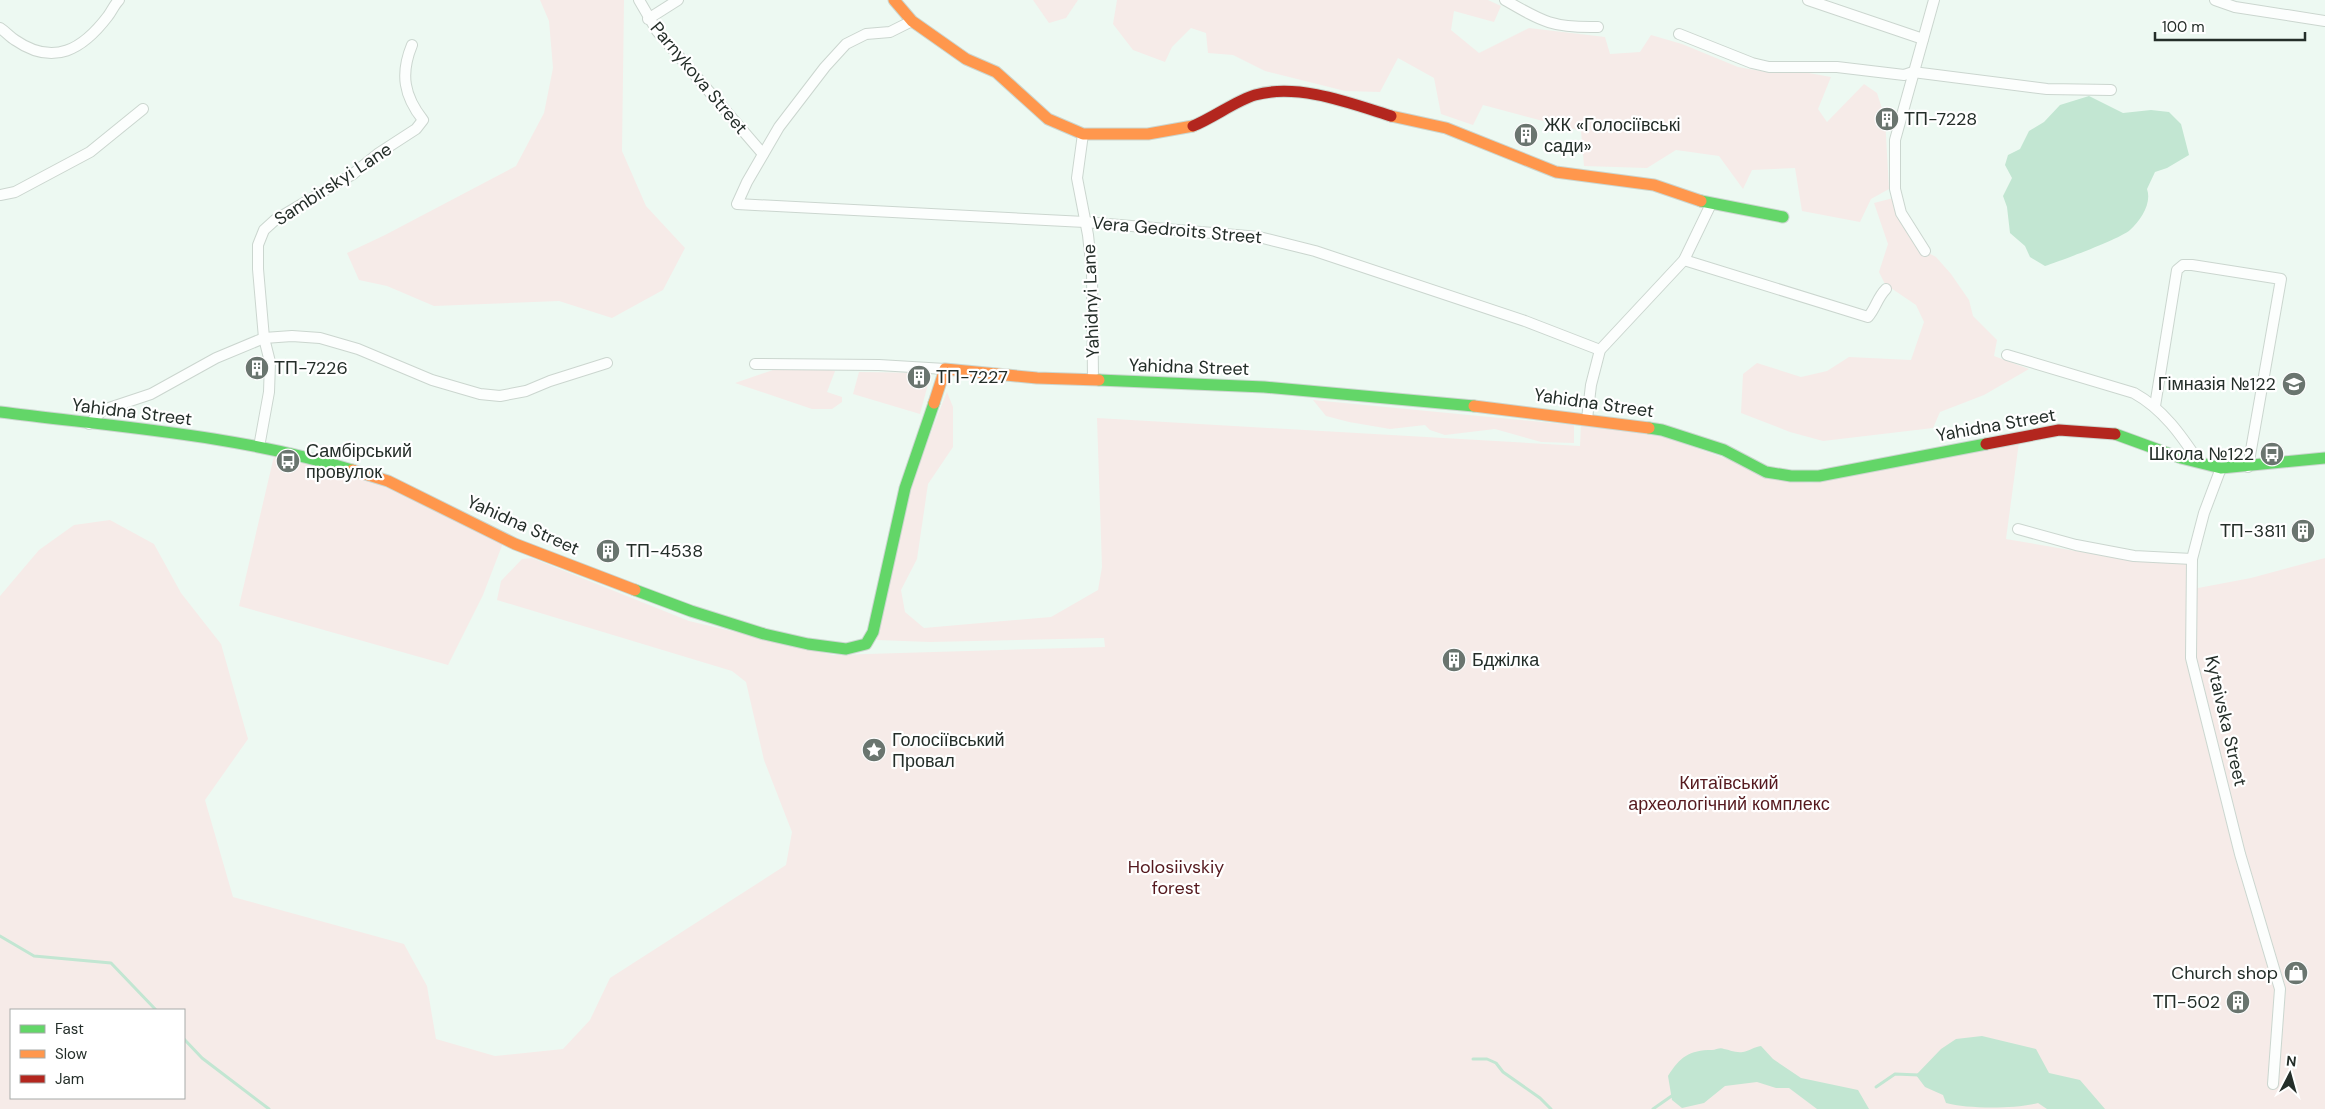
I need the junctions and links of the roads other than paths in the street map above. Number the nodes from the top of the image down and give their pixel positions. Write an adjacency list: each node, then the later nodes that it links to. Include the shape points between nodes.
1 (119, 0): 13 (street, via 102,24 78,47 58,54 40,52 16,41)
2 (639, 0): 9 (street, Parnykova Street)
3 (678, 0): 9 (street)
4 (894, 0): 10 (street)
5 (1505, 0): 12 (street, via 1538,20 1568,28)
6 (1808, 0): 15 (street)
7 (1934, 0): 15 (street)
8 (2215, 0): 11 (street, via 2235,8)
9 (648, 19): 21 (street, Parnykova Street)
10 (912, 21): 20 (street, via 966,59 996,72 1048,119); 21 (street, via 890,32 866,34 846,44 806,90)
11 (2325, 21)
12 (1598, 27)
13 (0, 28)
14 (1678, 34): 17 (street, via 1769,67 1837,68 1904,76)
15 (1922, 39): 17 (street)
16 (412, 46): 29 (street, Sambirskyi Lane, via 404,75 405,88 413,107 423,120 416,130 264,230 258,245 258,261)
17 (1913, 72): 18 (street, via 2047,89); 26 (street, via 1894,140 1895,189 1901,213)
18 (2111, 90)
19 (143, 109): 22 (street, via 90,152 15,192)
20 (1083, 134): 23 (street, via 1169,132 1194,126 1254,95 1287,92 1330,99 1461,132 1556,172 1654,184); 25 (street, Yahidnyi Lane, via 1077,178)
21 (763, 154): 25 (street, Vera Gedroits Street, via 737,204)
22 (0, 195)
23 (1711, 204): 24 (street); 27 (street)
24 (1783, 217)
25 (1085, 222): 30 (street, Vera Gedroits Street, via 1259,237 1291,243 1525,321); 35 (street, Yahidnyi Lane, via 1092,272)
26 (1925, 251)
27 (1684, 260): 28 (street, via 1868,317); 30 (street)
28 (1886, 289)
29 (264, 338): 32 (street, via 320,338 358,349 432,380 480,394 500,396 526,391); 39 (street, via 216,358 152,394 103,410); 40 (street, via 270,362 269,392)
30 (1600, 350): 38 (street, via 1591,384)
31 (2008, 355): 36 (street, via 2134,393)
32 (608, 363)
33 (755, 364): 34 (street, Yahidna Street, via 863,364)
34 (944, 369): 35 (street, Yahidna Street); 40 (street, Yahidna Street, via 905,488 873,632 866,644 846,649 764,634 691,611 515,544 388,481 300,454)
35 (1093, 380): 38 (street, Yahidna Street, via 1313,391)
36 (2155, 406): 42 (street); 43 (street, via 2177,270 2183,265 2192,265 2281,279)
37 (0, 412): 39 (street, Yahidna Street)
38 (1587, 419): 42 (street, Yahidna Street, via 1662,430 1724,450 1766,472 1791,476 1819,476 2059,430 2123,436)
39 (89, 424): 40 (street, Yahidna Street)
40 (259, 447)
41 (2325, 458): 43 (street)
42 (2199, 462): 44 (street, Yahidna Street)
43 (2248, 467): 44 (street)
44 (2221, 468): 46 (street, Kytaivska Street, via 2204,513)
45 (2018, 529): 46 (street, via 2134,556)
46 (2192, 560): 47 (street, Kytaivska Street, via 2191,658 2195,680 2240,854 2280,988)
47 (2273, 1084)

